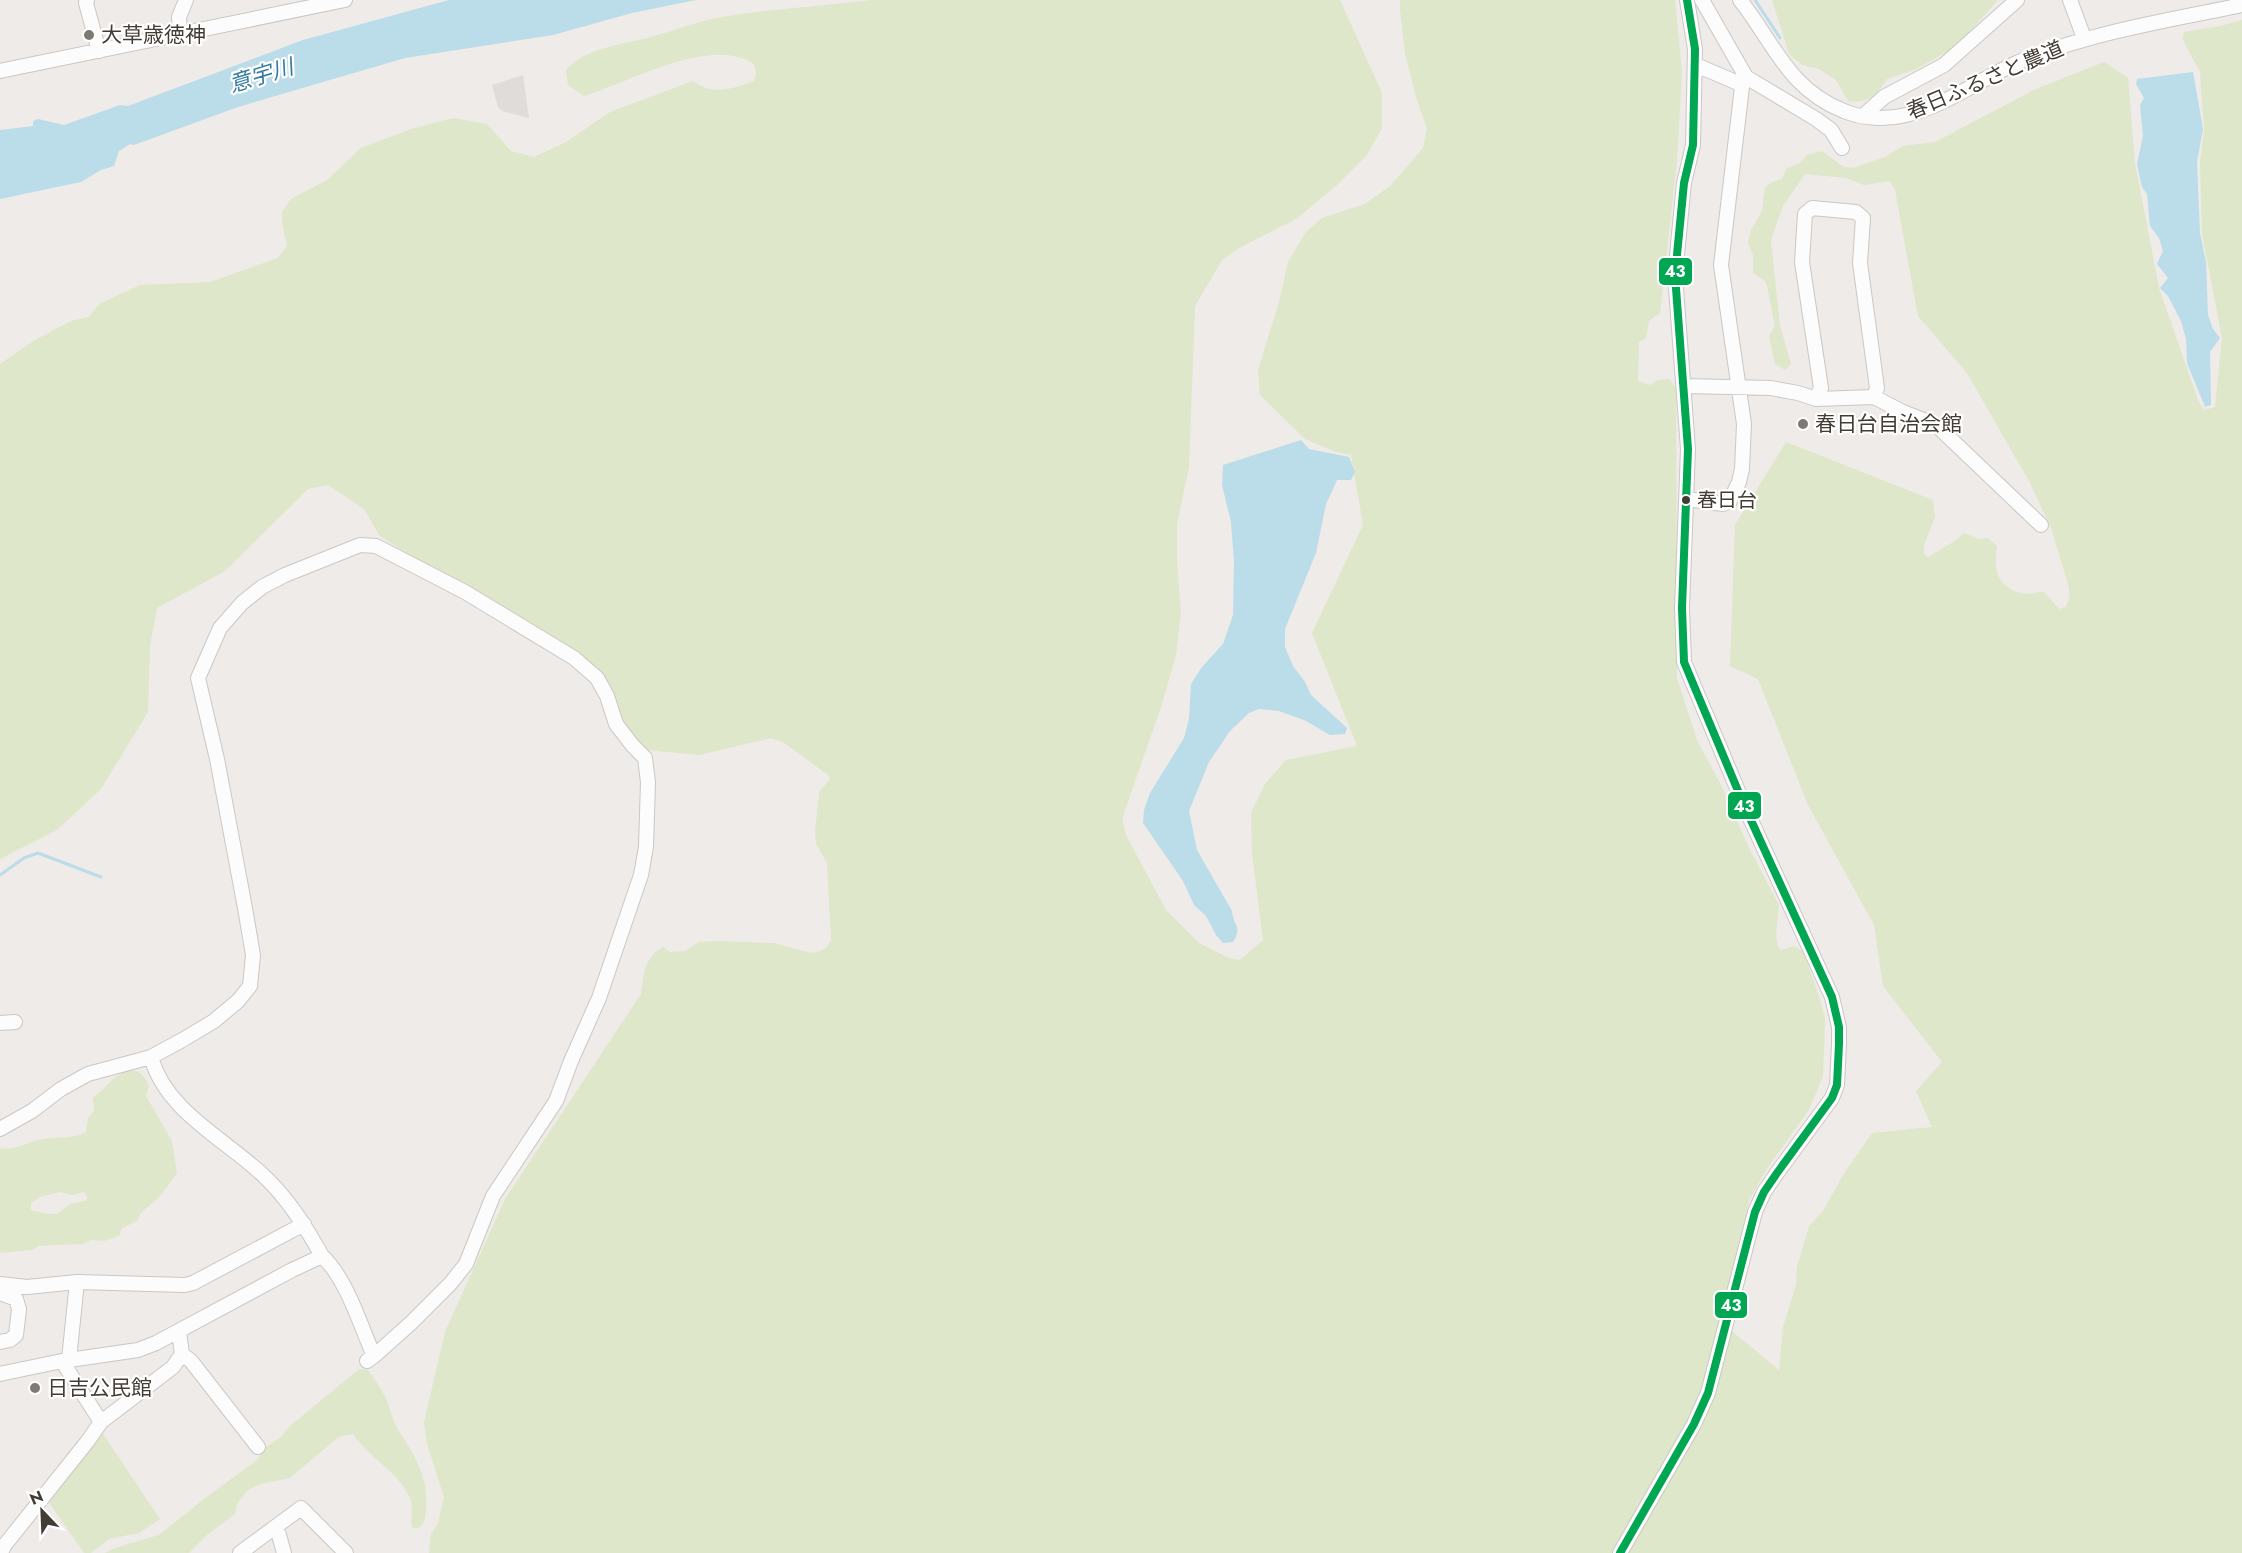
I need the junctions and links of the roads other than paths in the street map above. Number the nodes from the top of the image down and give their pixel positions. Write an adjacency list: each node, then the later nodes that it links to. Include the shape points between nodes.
1 (87, 0): 12 (street)
2 (186, 0): 10 (street, via 179,17)
3 (345, 0): 10 (street)
4 (1687, 0): 13 (street)
5 (1702, 0): 15 (street)
6 (1740, 0): 16 (street, 春日ふるさと農道, via 1801,85 1837,108)
7 (2017, 0): 16 (street, via 1944,65 1884,97)
8 (2070, 0): 11 (street)
9 (2242, 5): 11 (street, 春日ふるさと農道)
10 (180, 34): 12 (street)
11 (2084, 38): 16 (street, 春日ふるさと農道, via 2023,60 1919,111 1883,119)
12 (99, 51): 14 (street)
13 (1696, 65): 15 (street); 18 (street, via 1693,145 1684,183 1675,275)
14 (0, 71)
15 (1743, 81): 17 (street, via 1816,119 1831,130); 19 (street, via 1721,265)
16 (1863, 116)
17 (1842, 148)
18 (1684, 386): 19 (street); 22 (street)
19 (1739, 387): 21 (street, via 1784,390); 22 (street, via 1743,459 1733,495 1723,504)
20 (1874, 397): 21 (street); 21 (street, via 1877,388 1860,263 1863,218 1856,212 1812,208 1805,214 1802,262 1821,388); 23 (street, via 1936,425)
21 (1816, 399)
22 (1687, 499): 45 (street, via 1684,662 1832,997 1839,1027 1839,1067 1832,1098 1764,1192 1752,1222 1708,1393)
23 (2041, 525)
24 (15, 1022): 25 (street)
25 (0, 1023)
26 (151, 1058): 27 (street, via 88,1074); 28 (street, via 171,1095 264,1176); 29 (street, via 214,1022 250,986 253,955 218,759 198,678 220,628 242,603 285,575 360,545 376,546 465,592 574,658 597,678 616,724 645,758 646,847 634,901 556,1101 493,1196 466,1264 411,1323 370,1358 343,1284)
27 (0, 1129)
28 (304, 1224): 29 (street); 30 (street, via 185,1285)
29 (322, 1256): 33 (street)
30 (77, 1282): 31 (street, via 27,1287); 36 (street)
31 (0, 1284)
32 (0, 1293): 34 (street, via 16,1299 19,1309 16,1335)
33 (178, 1332): 35 (street); 36 (street, via 138,1350)
34 (0, 1342)
35 (182, 1354): 38 (street, via 173,1367); 39 (street)
36 (66, 1360): 37 (street); 38 (street, via 64,1367)
37 (0, 1374)
38 (101, 1422): 41 (street)
39 (258, 1447)
40 (274, 1527): 42 (street); 43 (street); 44 (street, via 301,1508)
41 (1, 1553)
42 (240, 1553)
43 (284, 1553)
44 (346, 1553)
45 (1620, 1553)

